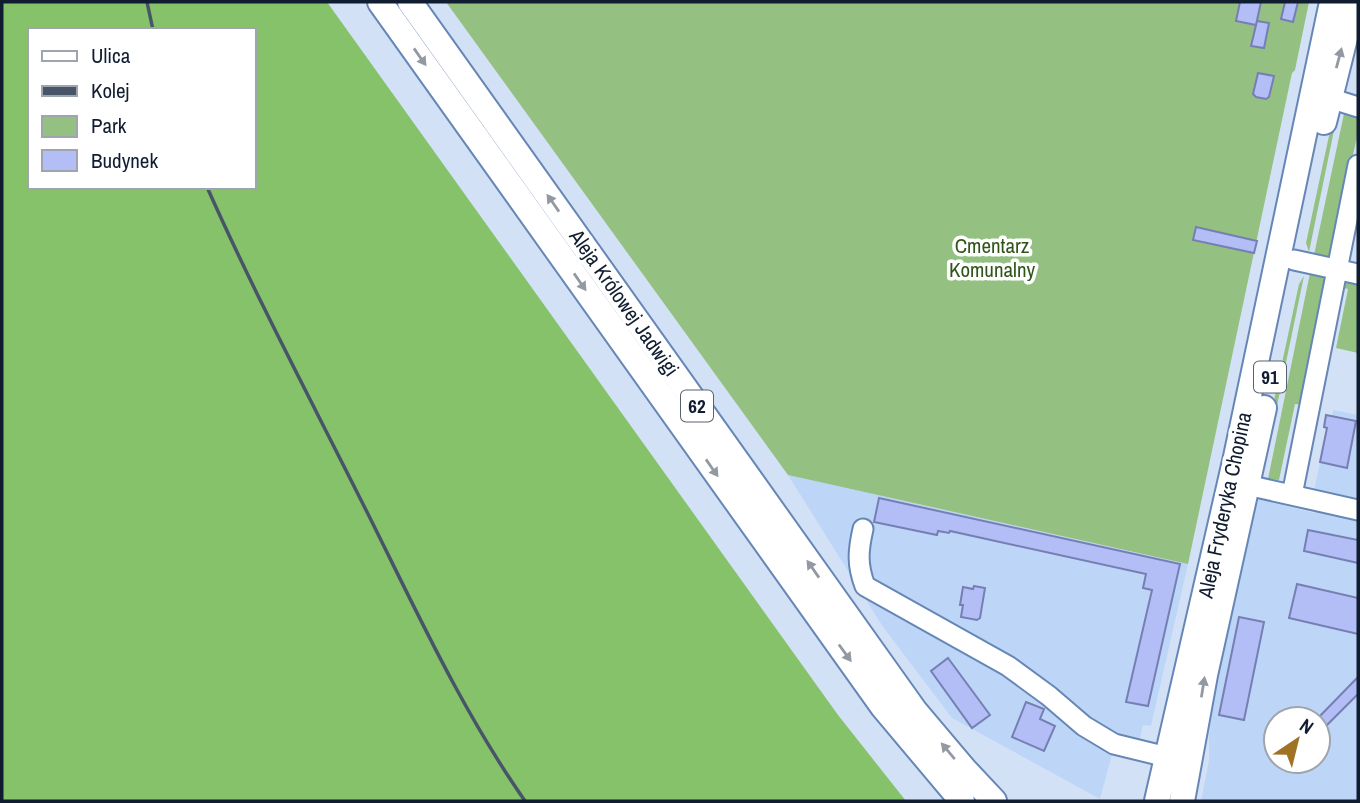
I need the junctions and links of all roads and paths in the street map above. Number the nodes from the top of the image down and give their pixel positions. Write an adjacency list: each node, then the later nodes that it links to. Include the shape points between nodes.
1 (380, 2): 16 (main road, Aleja Królowej Jadwigi / 62, one-way to 16, via 883,707)
2 (410, 2): 17 (main road, Aleja Królowej Jadwigi / 62, one-way to 2, via 915,711)
3 (1332, 2): 15 (main road, Aleja Fryderyka Chopina / 91)
4 (1354, 2): 5 (main road, Aleja Fryderyka Chopina / 91, one-way to 4)
5 (1329, 98): 6 (lane); 8 (main road, Aleja Fryderyka Chopina / 91)
6 (1358, 107)
7 (1358, 165): 9 (lane)
8 (1294, 261): 9 (lane); 11 (main road, Aleja Fryderyka Chopina / 91)
9 (1337, 269): 10 (lane); 12 (lane)
10 (1358, 274)
11 (1247, 485): 12 (lane); 15 (main road, Aleja Fryderyka Chopina / 91, one-way to 11, via 1205,675)
12 (1292, 495): 13 (lane)
13 (1358, 510)
14 (863, 529): 15 (lane, via 858,555 865,586 1008,666 1114,744)
15 (1176, 753): 18 (main road, Aleja Fryderyka Chopina / 91); 19 (main road, Aleja Fryderyka Chopina / 91)
16 (962, 801)
17 (995, 801)
18 (1157, 801)
19 (1182, 801)

